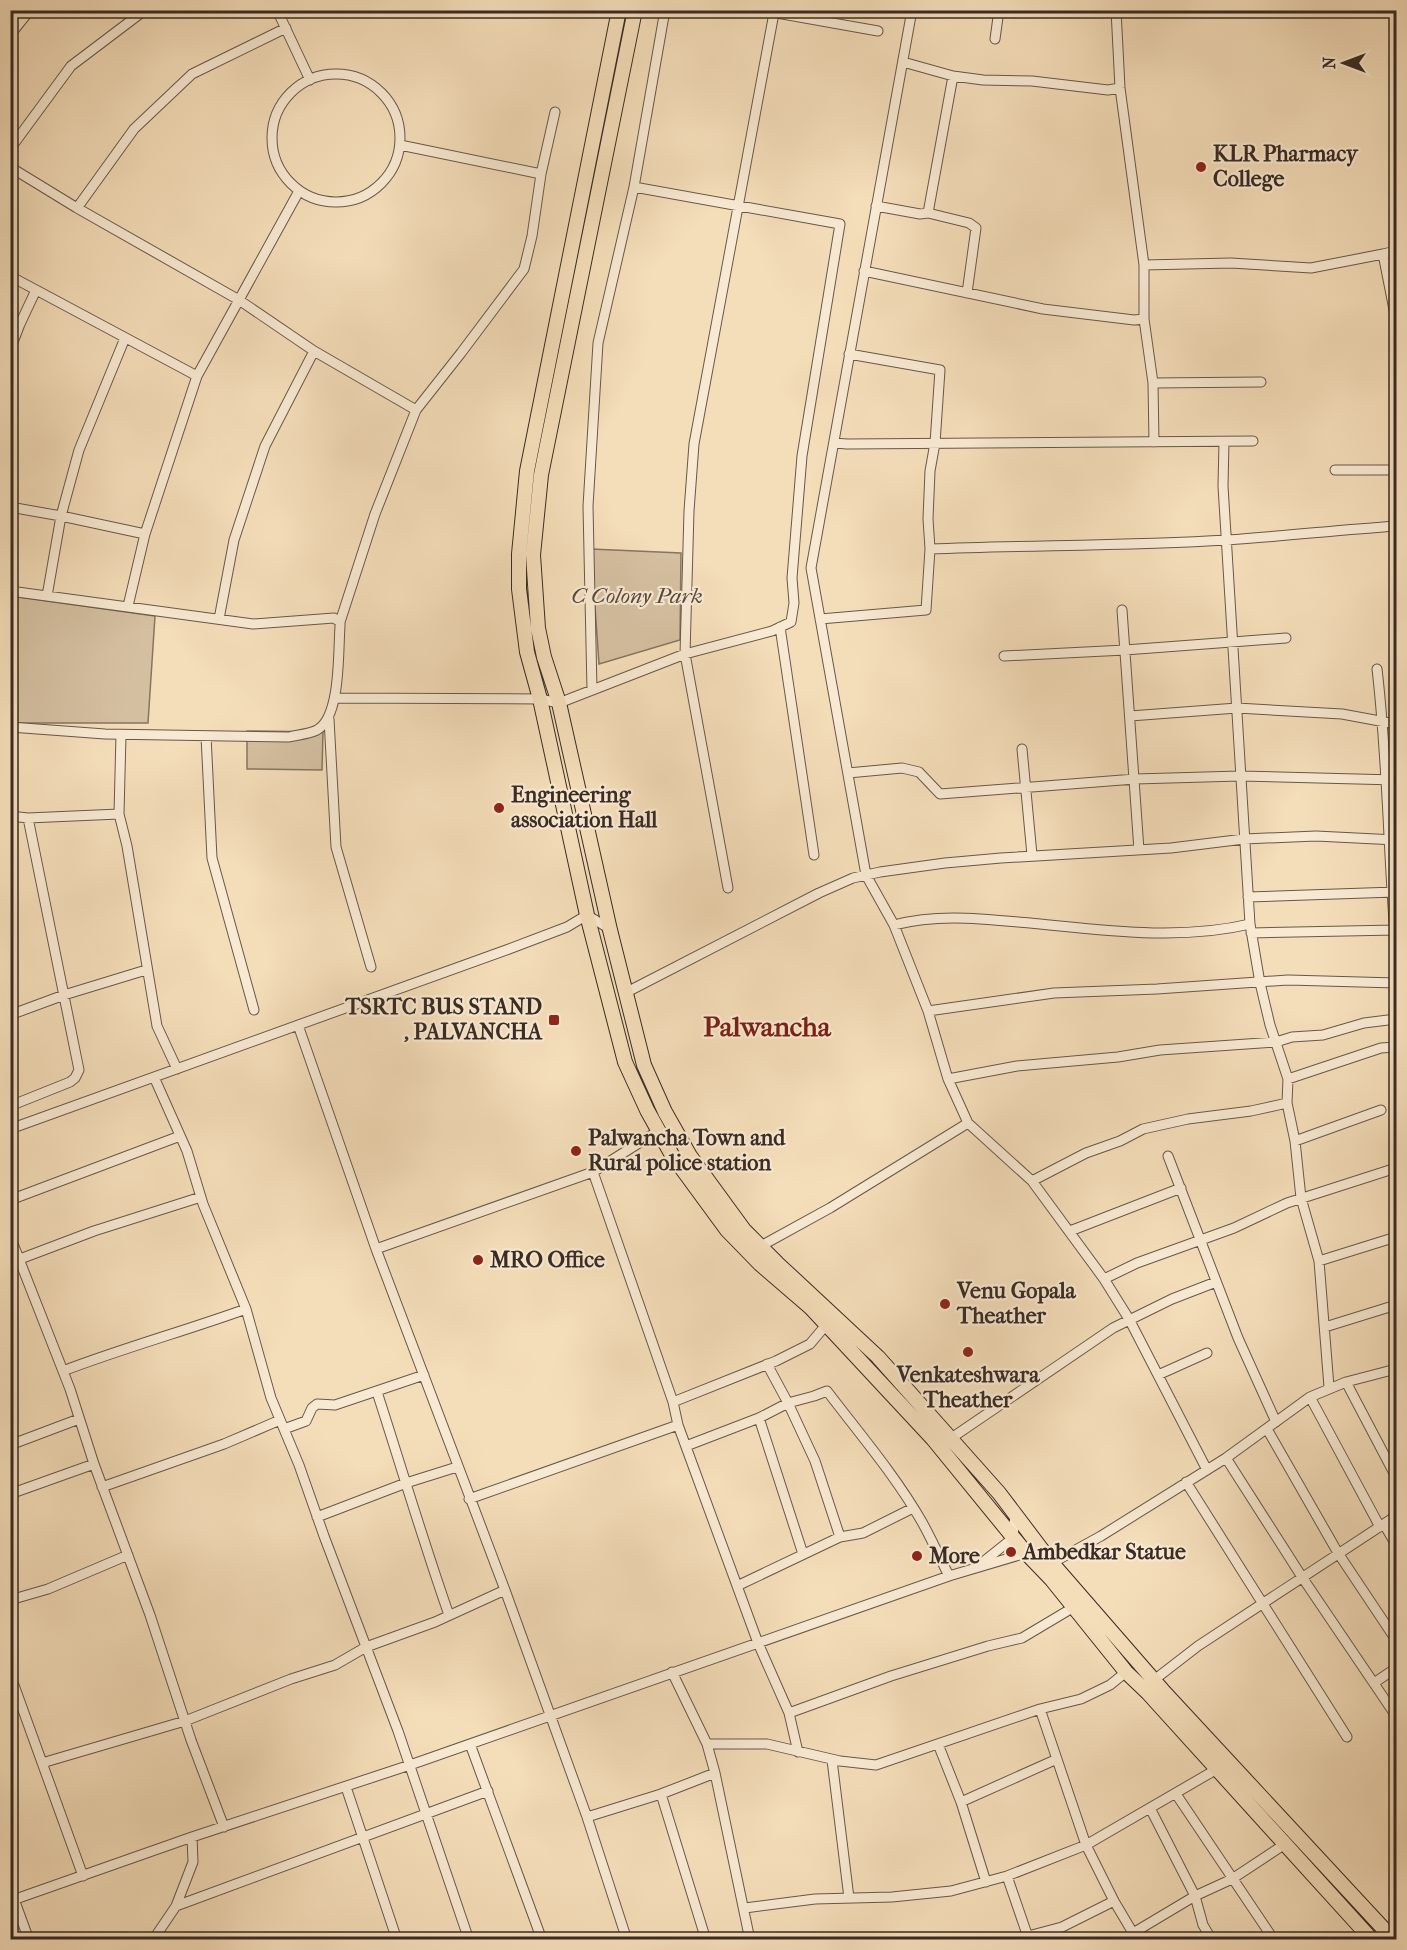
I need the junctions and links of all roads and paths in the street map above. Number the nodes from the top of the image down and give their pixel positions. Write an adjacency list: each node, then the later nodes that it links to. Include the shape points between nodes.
1 (30, 10): 14 (street)
2 (146, 10): 22 (street, via 71,66)
3 (277, 10): 12 (street)
4 (619, 10): 78 (highway, via 527,471 519,589 527,652)
5 (635, 10): 79 (highway, via 541,475 533,555 534,592 544,657)
6 (665, 10): 25 (street)
7 (759, 10): 11 (street)
8 (912, 10): 16 (street)
9 (999, 10): 15 (street)
10 (1116, 10): 19 (street)
11 (774, 13): 13 (street); 27 (street)
12 (286, 28): 18 (street); 29 (street, via 192,74 135,129)
13 (878, 31)
14 (10, 35)
15 (995, 39)
16 (903, 62): 17 (street); 28 (street)
17 (953, 76): 19 (street); 30 (street)
18 (310, 80): 21 (street, via 338,74 357,77 374,86 393,108); 26 (street, via 281,105 272,132 276,160)
19 (1120, 88): 33 (street)
20 (555, 112): 24 (street)
21 (400, 145): 24 (street); 26 (street, via 391,172 379,187 363,197 334,203)
22 (10, 149)
23 (10, 167): 29 (street)
24 (541, 174): 48 (street, via 524,269)
25 (634, 187): 27 (street); 76 (street, via 598,343 588,506)
26 (299, 191): 38 (street)
27 (738, 205): 69 (street, via 840,224 802,456 792,579 794,603 791,622); 73 (street, via 694,444)
28 (876, 206): 30 (street); 34 (street)
29 (77, 208): 38 (street)
30 (928, 213): 37 (street, via 976,228)
31 (1396, 251): 32 (street)
32 (1383, 254): 33 (street, via 1311,268 1231,263); 40 (street)
33 (1144, 265): 39 (street)
34 (864, 271): 37 (street); 44 (street)
35 (10, 276): 36 (street)
36 (36, 290): 41 (street); 42 (street)
37 (967, 293): 39 (street, via 1044,309)
38 (239, 300): 43 (street); 45 (street)
39 (1144, 319): 47 (street)
40 (1396, 320)
41 (125, 338): 45 (street); 57 (street, via 79,450)
42 (10, 350)
43 (314, 351): 48 (street); 66 (street, via 265,446 234,540)
44 (849, 354): 52 (street); 53 (street, via 940,370)
45 (197, 376): 59 (street)
46 (1261, 382): 47 (street)
47 (1153, 383): 51 (street)
48 (416, 410): 68 (street, via 375,514)
49 (1224, 441): 50 (street); 51 (street); 60 (street)
50 (1253, 441)
51 (1154, 442): 53 (street)
52 (834, 443): 53 (street); 67 (street, via 811,568)
53 (934, 443): 61 (street, via 929,481)
54 (1335, 470): 55 (street)
55 (1396, 470)
56 (10, 507): 57 (street)
57 (61, 516): 59 (street); 63 (street)
58 (1396, 526): 60 (street)
59 (145, 534): 64 (street)
60 (1227, 540): 61 (street); 71 (street)
61 (930, 549): 67 (street, via 926,610)
62 (10, 591): 63 (street)
63 (47, 596): 64 (street)
64 (128, 606): 66 (street)
65 (1122, 610): 72 (street)
66 (219, 620): 68 (street, via 253,624 334,618)
67 (820, 620): 89 (street)
68 (340, 622): 77 (street)
69 (780, 627): 73 (street); 101 (street)
70 (1286, 638): 71 (street)
71 (1234, 641): 72 (street); 80 (street)
72 (1125, 650): 74 (street); 81 (street)
73 (685, 654): 76 (street); 104 (street)
74 (1004, 656)
75 (1377, 669): 83 (street)
76 (592, 690): 79 (street)
77 (335, 698): 78 (street); 82 (street)
78 (540, 699): 79 (street); 107 (highway)
79 (559, 703): 110 (highway)
80 (1237, 708): 81 (street); 83 (street, via 1342,714); 90 (street)
81 (1130, 716): 91 (street)
82 (329, 719): 87 (street, via 316,730 289,737); 113 (street, via 336,847)
83 (1383, 721): 84 (street); 92 (street)
84 (1396, 724)
85 (10, 727): 86 (street)
86 (121, 735): 87 (street); 95 (street)
87 (206, 736): 119 (street, via 212,858)
88 (1022, 748): 94 (street)
89 (848, 773): 94 (street, via 902,768 919,772 940,794); 103 (street)
90 (1240, 776): 91 (street); 92 (street); 98 (street)
91 (1135, 779): 94 (street); 100 (street)
92 (1386, 780): 93 (street); 99 (street)
93 (1396, 780)
94 (1027, 787): 102 (street)
95 (119, 814): 97 (street); 114 (street)
96 (10, 816): 97 (street)
97 (27, 818): 118 (street)
98 (1244, 840): 99 (street, via 1316,836); 100 (street); 106 (street)
99 (1393, 840): 105 (street)
100 (1139, 850): 102 (street)
101 (814, 855)
102 (1032, 855): 103 (street)
103 (866, 875): 108 (street); 117 (street, via 819,892)
104 (728, 888)
105 (1394, 892): 106 (street); 111 (street)
106 (1248, 897): 109 (street)
107 (587, 915): 110 (street); 123 (street, via 557,931); 135 (highway, via 625,1062)
108 (894, 925): 109 (street, via 944,917 1177,932); 120 (street)
109 (1250, 928): 111 (street); 115 (street)
110 (610, 930): 117 (highway)
111 (1396, 930): 112 (street)
112 (1396, 947)
113 (371, 968)
114 (146, 970): 118 (street); 126 (street, via 157,1026)
115 (1260, 983): 116 (street); 120 (street, via 1054,993); 124 (street)
116 (1396, 983)
117 (627, 992): 138 (highway, via 644,1065)
118 (64, 994): 121 (street); 131 (street, via 79,1070 75,1078)
119 (254, 1010)
120 (928, 1011): 128 (street)
121 (10, 1015)
122 (1396, 1019): 124 (street)
123 (298, 1025): 126 (street); 152 (street)
124 (1276, 1042): 128 (street, via 1017,1066); 129 (street)
125 (1396, 1047): 129 (street, via 1381,1048)
126 (177, 1069): 127 (street)
127 (154, 1077): 134 (street); 136 (street)
128 (948, 1079): 133 (street)
129 (1288, 1079): 130 (street)
130 (1287, 1103): 137 (street); 142 (street, via 1143,1129)
131 (10, 1106)
132 (1381, 1110): 137 (street)
133 (968, 1123): 142 (street); 151 (street, via 830,1208)
134 (10, 1129)
135 (658, 1131): 138 (street); 141 (street); 160 (highway, via 727,1230)
136 (180, 1136): 144 (street); 146 (street)
137 (1295, 1141): 145 (street)
138 (683, 1143): 151 (highway)
139 (1168, 1156): 143 (street)
140 (1396, 1168): 145 (street)
141 (593, 1172): 152 (street); 172 (street)
142 (1032, 1181): 147 (street)
143 (1181, 1188): 147 (street); 150 (street)
144 (201, 1197): 153 (street); 158 (street)
145 (1301, 1198): 150 (street); 154 (street)
146 (10, 1200)
147 (1070, 1231): 155 (street)
148 (10, 1236): 153 (street)
149 (1396, 1237): 154 (street)
150 (1200, 1240): 155 (street); 156 (street)
151 (759, 1246): 180 (highway, via 878,1357)
152 (376, 1249): 166 (street)
153 (16, 1258): 165 (street)
154 (1318, 1261): 161 (street)
155 (1104, 1280): 159 (street)
156 (1216, 1282): 159 (street); 176 (street)
157 (1396, 1305): 161 (street)
158 (246, 1310): 165 (street); 177 (street)
159 (1129, 1319): 167 (street); 180 (street)
160 (826, 1325): 163 (street, via 810,1344); 199 (highway, via 933,1439)
161 (1325, 1327): 169 (street)
162 (1207, 1353): 167 (street)
163 (767, 1364): 172 (street); 173 (street)
164 (1396, 1370): 168 (street)
165 (63, 1371): 175 (street)
166 (424, 1375): 170 (street); 185 (street)
167 (1158, 1375): 186 (street)
168 (1346, 1382): 169 (street); 187 (street)
169 (1329, 1388): 171 (street)
170 (377, 1392): 177 (street, via 335,1405 316,1404 306,1421); 189 (street)
171 (1310, 1397): 176 (street); 197 (street)
172 (673, 1402): 178 (street)
173 (788, 1403): 174 (street); 193 (street, via 827,1391); 198 (street, via 815,1461)
174 (759, 1418): 182 (street); 204 (street)
175 (79, 1419): 181 (street); 184 (street)
176 (1276, 1422): 179 (street)
177 (282, 1424): 190 (street); 196 (street)
178 (678, 1425): 182 (street); 192 (street)
179 (1267, 1429): 183 (street); 203 (street)
180 (950, 1439): 194 (highway)
181 (11, 1444)
182 (686, 1446): 210 (street)
183 (1226, 1458): 186 (street); 209 (street)
184 (94, 1464): 190 (street); 191 (street)
185 (457, 1467): 189 (street); 192 (street)
186 (1207, 1470): 188 (street)
187 (1396, 1477)
188 (1186, 1482): 206 (street); 213 (street)
189 (406, 1483): 196 (street); 215 (street)
190 (102, 1487): 205 (street)
191 (10, 1494)
192 (469, 1499): 211 (street)
193 (913, 1508): 198 (street, via 863,1533); 208 (street)
194 (1015, 1513): 199 (street); 200 (highway)
195 (1396, 1516): 197 (street)
196 (317, 1517): 218 (street)
197 (1382, 1525): 201 (street); 203 (street)
198 (840, 1537): 204 (street)
199 (1013, 1538): 202 (highway); 207 (street)
200 (1040, 1545): 202 (street); 206 (highway)
201 (1396, 1545)
202 (1026, 1553): 207 (street); 214 (highway)
203 (1338, 1553): 209 (street); 216 (street)
204 (803, 1554): 210 (street)
205 (128, 1556): 212 (street); 229 (street)
206 (1052, 1563): 223 (highway)
207 (973, 1569): 208 (street)
208 (949, 1576): 217 (street)
209 (1302, 1577): 213 (street); 224 (street)
210 (737, 1586): 217 (street)
211 (505, 1590): 215 (street); 227 (street)
212 (10, 1600)
213 (1261, 1604): 223 (street); 230 (street)
214 (1074, 1607): 221 (highway); 226 (street, via 1022,1638 891,1676)
215 (449, 1615): 218 (street)
216 (1396, 1640)
217 (758, 1643): 220 (street); 226 (street)
218 (366, 1647): 229 (street, via 335,1665); 238 (street)
219 (1396, 1668): 224 (street)
220 (672, 1672): 227 (street); 232 (street)
221 (1126, 1672): 225 (street, via 1082,1699); 239 (highway)
222 (10, 1674): 237 (street)
223 (1154, 1680): 278 (highway)
224 (1374, 1683): 228 (street)
225 (1040, 1709): 233 (street); 235 (street)
226 (789, 1713): 234 (street)
227 (549, 1715): 231 (street); 248 (street)
228 (1396, 1716)
229 (185, 1721): 237 (street); 249 (street)
230 (1347, 1737)
231 (470, 1744): 238 (street); 242 (street)
232 (707, 1744): 234 (street, via 767,1744); 240 (street)
233 (938, 1744): 236 (street, via 876,1765); 245 (street)
234 (798, 1752): 236 (street)
235 (1057, 1759): 245 (street); 253 (street)
236 (832, 1760): 259 (street)
237 (42, 1762): 254 (street)
238 (410, 1765): 241 (street); 247 (street)
239 (1217, 1769): 244 (street); 252 (highway)
240 (715, 1773): 243 (street); 263 (street)
241 (346, 1787): 249 (street); 251 (street)
242 (488, 1791): 247 (street); 270 (street)
243 (661, 1794): 248 (street); 272 (street)
244 (1176, 1794): 246 (street); 256 (street)
245 (962, 1802): 257 (street)
246 (1149, 1808): 253 (street); 258 (street)
247 (427, 1813): 251 (street); 269 (street)
248 (587, 1818): 271 (street)
249 (224, 1827): 250 (street)
250 (192, 1837): 254 (street); 262 (street, via 193,1862)
251 (364, 1838): 262 (street); 268 (street)
252 (1285, 1844): 256 (street); 277 (highway)
253 (1086, 1845): 255 (street); 261 (street)
254 (83, 1876): 260 (street)
255 (1007, 1876): 257 (street); 265 (street)
256 (1232, 1879): 258 (street); 276 (street)
257 (987, 1882): 259 (street, via 951,1891)
258 (1195, 1896): 264 (street); 275 (street)
259 (849, 1898): 263 (street)
260 (12, 1900): 266 (street)
261 (1114, 1901): 264 (street); 265 (street, via 1062,1927)
262 (176, 1906): 267 (street)
263 (745, 1908): 273 (street)
264 (1134, 1936)
265 (1028, 1938): 274 (street)
266 (29, 1940)
267 (153, 1940)
268 (397, 1940)
269 (469, 1940)
270 (542, 1940)
271 (627, 1940)
272 (706, 1940)
273 (750, 1940)
274 (1000, 1940)
275 (1212, 1940)
276 (1274, 1940)
277 (1372, 1940)
278 (1394, 1940)

